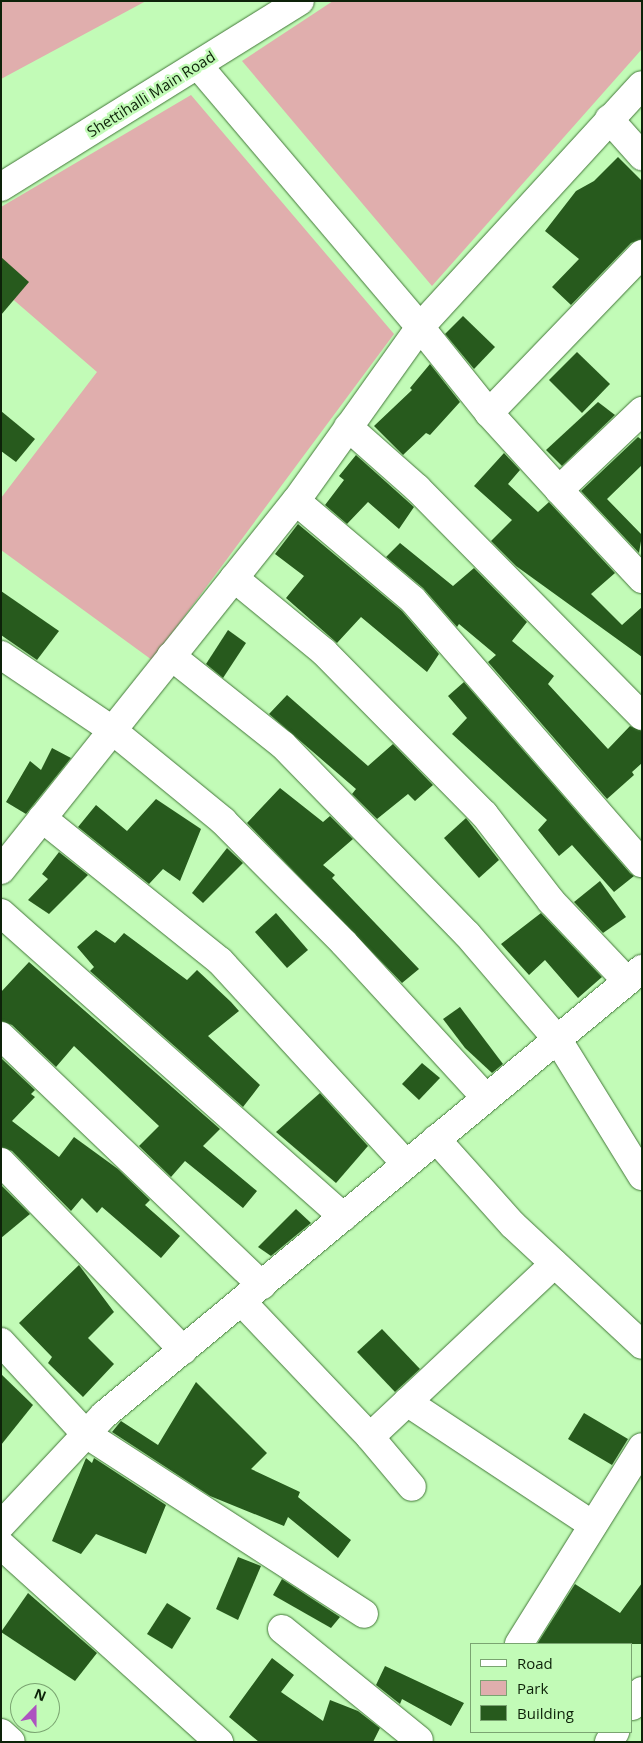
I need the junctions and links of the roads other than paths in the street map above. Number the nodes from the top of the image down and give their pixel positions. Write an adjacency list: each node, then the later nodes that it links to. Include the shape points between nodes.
1 (300, 1): 2 (street, Shettihalli Main Road)
2 (198, 65): 6 (street, Shettihalli Main Road); 8 (street)
3 (642, 86): 4 (street)
4 (609, 118): 5 (street); 8 (street)
5 (642, 156)
6 (1, 187)
7 (642, 254): 10 (street)
8 (420, 327): 10 (street); 11 (street)
9 (642, 411): 12 (street)
10 (489, 413): 12 (street)
11 (348, 427): 13 (street); 18 (street, via 417,488)
12 (559, 490): 15 (street)
13 (296, 501): 14 (street); 21 (street, via 414,600)
14 (234, 578): 17 (street); 24 (street, via 324,652 470,800 551,902)
15 (642, 579)
16 (1, 655): 19 (street)
17 (171, 656): 19 (street); 26 (street, via 284,745 467,934)
18 (642, 716)
19 (112, 730): 20 (street); 27 (street, via 223,821 344,943)
20 (42, 818): 22 (street); 30 (street, via 220,961)
21 (642, 862)
22 (1, 870)
23 (1, 913): 32 (street)
24 (634, 975): 26 (street)
25 (1, 1036): 34 (street)
26 (558, 1040): 27 (street); 31 (street)
27 (485, 1097): 28 (street)
28 (436, 1139): 30 (street); 33 (street, via 513,1225)
29 (1, 1162): 37 (street)
30 (406, 1164): 32 (street)
31 (642, 1176)
32 (344, 1217): 34 (street)
33 (554, 1264): 36 (street); 38 (street)
34 (252, 1294): 37 (street); 40 (street)
35 (1, 1342): 39 (street)
36 (642, 1345)
37 (183, 1350): 39 (street, via 104,1415)
38 (407, 1402): 40 (street); 44 (street)
39 (86, 1434): 43 (street); 46 (street)
40 (370, 1437): 42 (street)
41 (642, 1447): 44 (street)
42 (412, 1487)
43 (1, 1525)
44 (593, 1525): 48 (street)
45 (1, 1545): 54 (street)
46 (364, 1614)
47 (282, 1629): 52 (street)
48 (520, 1643)
49 (642, 1691): 50 (street)
50 (633, 1704)
51 (1, 1733): 53 (street)
52 (420, 1741)
53 (11, 1742)
54 (219, 1742)

